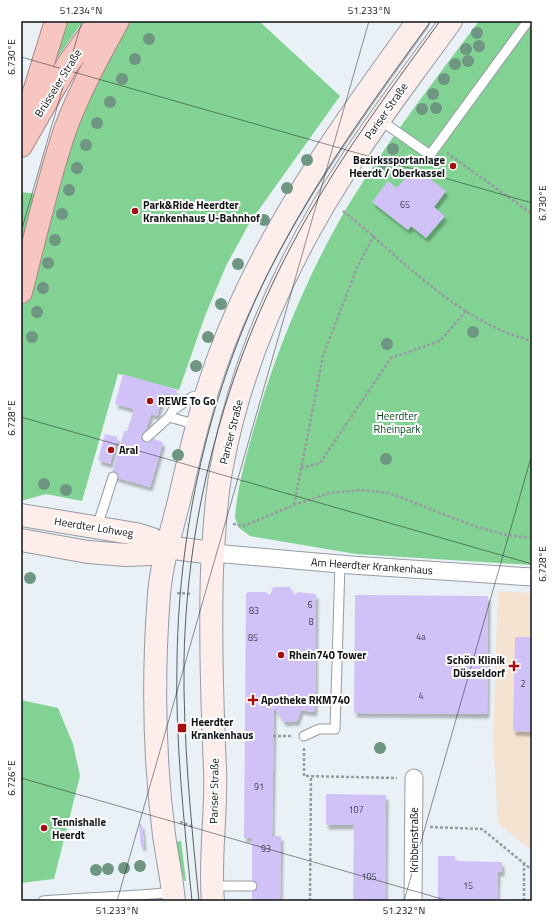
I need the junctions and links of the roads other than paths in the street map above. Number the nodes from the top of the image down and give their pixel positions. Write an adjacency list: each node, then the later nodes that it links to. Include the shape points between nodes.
1 (99, 21): 9 (highway, Brüsseler Straße, via 68,64)
2 (118, 21): 10 (highway, via 90,72 66,130)
3 (418, 21): 11 (main road, via 350,114 277,231 232,325)
4 (451, 21): 7 (main road, Pariser Straße)
5 (528, 21): 7 (lane, via 430,155)
6 (55, 26): 8 (highway, Brüsseler Straße)
7 (380, 120): 20 (main road, Pariser Straße, via 297,252 275,298 245,378 231,426 220,473)
8 (21, 126)
9 (21, 146)
10 (21, 292)
11 (206, 393): 12 (lane, via 192,397 173,410); 13 (main road)
12 (169, 417): 13 (lane, via 187,422); 14 (lane)
13 (195, 428): 19 (main road)
14 (147, 437)
15 (113, 477): 17 (lane)
16 (21, 515): 17 (main road, Heerdter Lohweg)
17 (97, 527): 19 (main road, Heerdter Lohweg, via 136,534)
18 (21, 540): 19 (main road, Heerdter Lohweg, via 88,552 132,555 150,554)
19 (166, 547): 20 (main road, Heerdter Lohweg); 27 (main road, via 159,591 156,687 164,837)
20 (213, 552): 21 (street, Am Heerdter Krankenhaus); 26 (main road, Pariser Straße, via 210,638 215,774 211,856)
21 (340, 564): 22 (street, Am Heerdter Krankenhaus); 23 (lane, via 335,729 318,729)
22 (532, 578)
23 (304, 736)
24 (414, 778): 29 (street, Kribbenstraße)
25 (252, 886): 26 (lane)
26 (213, 894)
27 (174, 897): 28 (lane, via 94,896)
28 (43, 901)
29 (413, 901)

